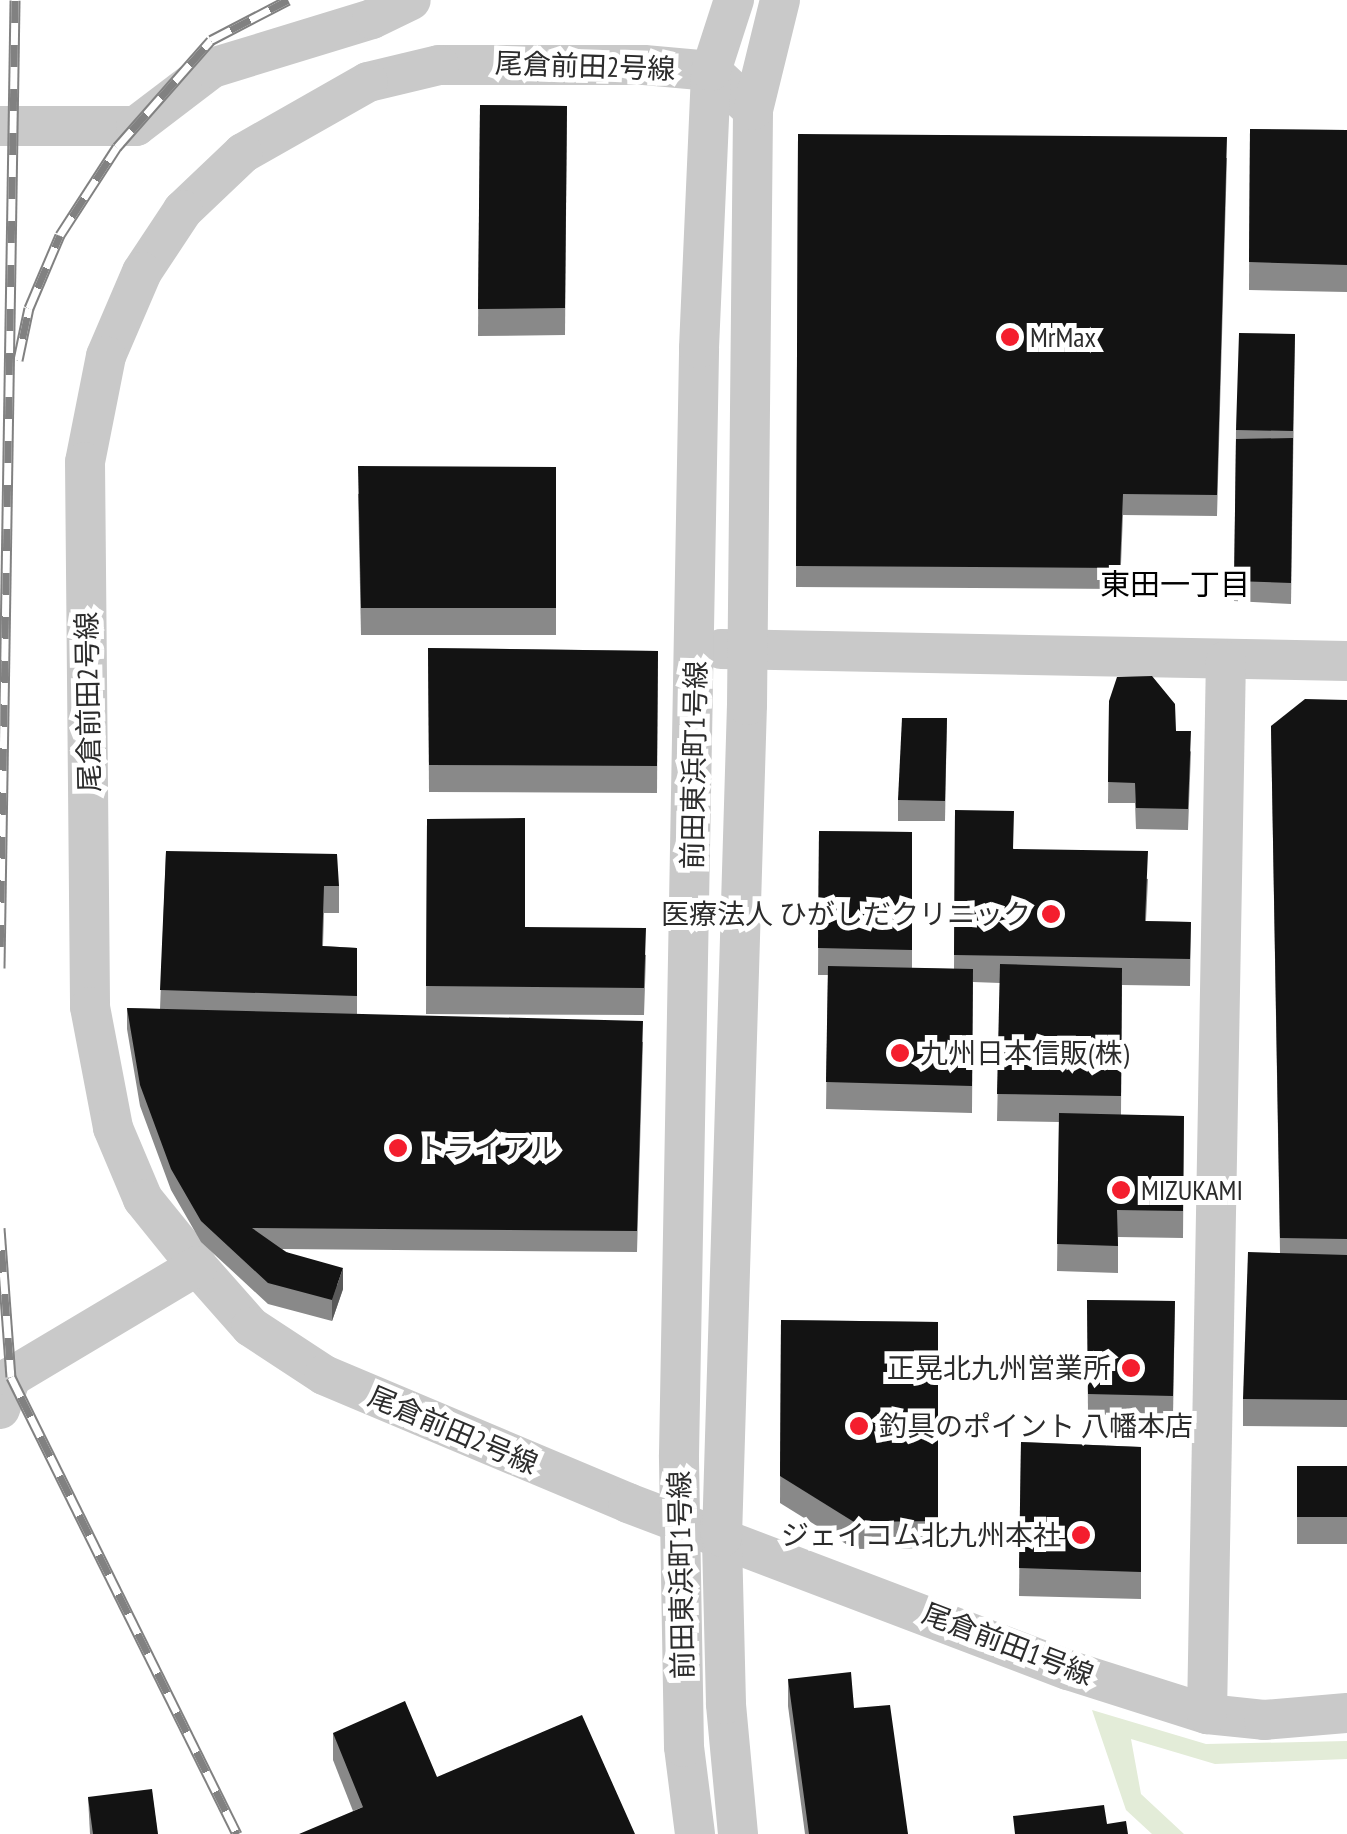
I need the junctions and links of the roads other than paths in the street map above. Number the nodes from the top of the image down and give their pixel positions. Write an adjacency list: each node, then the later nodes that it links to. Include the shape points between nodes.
1 (411, 0): 4 (street)
2 (734, 0): 5 (street, 前田東浜町1号線)
3 (780, 0): 6 (street, 前田東浜町1号線)
4 (367, 10): 7 (street, via 212,68 136,126)
5 (711, 72): 6 (street, 尾倉前田2号線); 8 (street, 前田東浜町1号線); 12 (street, 尾倉前田2号線, via 526,61 439,65 368,82 243,153 183,210 106,356 86,462 90,1008 113,1128 143,1199)
6 (754, 110): 9 (street, 前田東浜町1号線)
7 (0, 126)
8 (696, 649): 9 (street); 14 (street, 前田東浜町1号線)
9 (745, 649): 10 (street); 15 (street, 前田東浜町1号線)
10 (1226, 660): 11 (street); 17 (street)
11 (1347, 661)
12 (197, 1266): 13 (street, via 11,1377); 14 (street, 尾倉前田2号線, via 251,1327 324,1376 610,1496)
13 (0, 1409)
14 (680, 1518): 15 (street, 尾倉前田1号線); 18 (street, 前田東浜町1号線, via 684,1748)
15 (722, 1537): 17 (street, 尾倉前田1号線, via 1068,1670); 19 (street, 前田東浜町1号線)
16 (1347, 1713): 17 (street, 尾倉前田1号線, via 1264,1720)
17 (1206, 1714)
18 (695, 1834)
19 (738, 1834)

